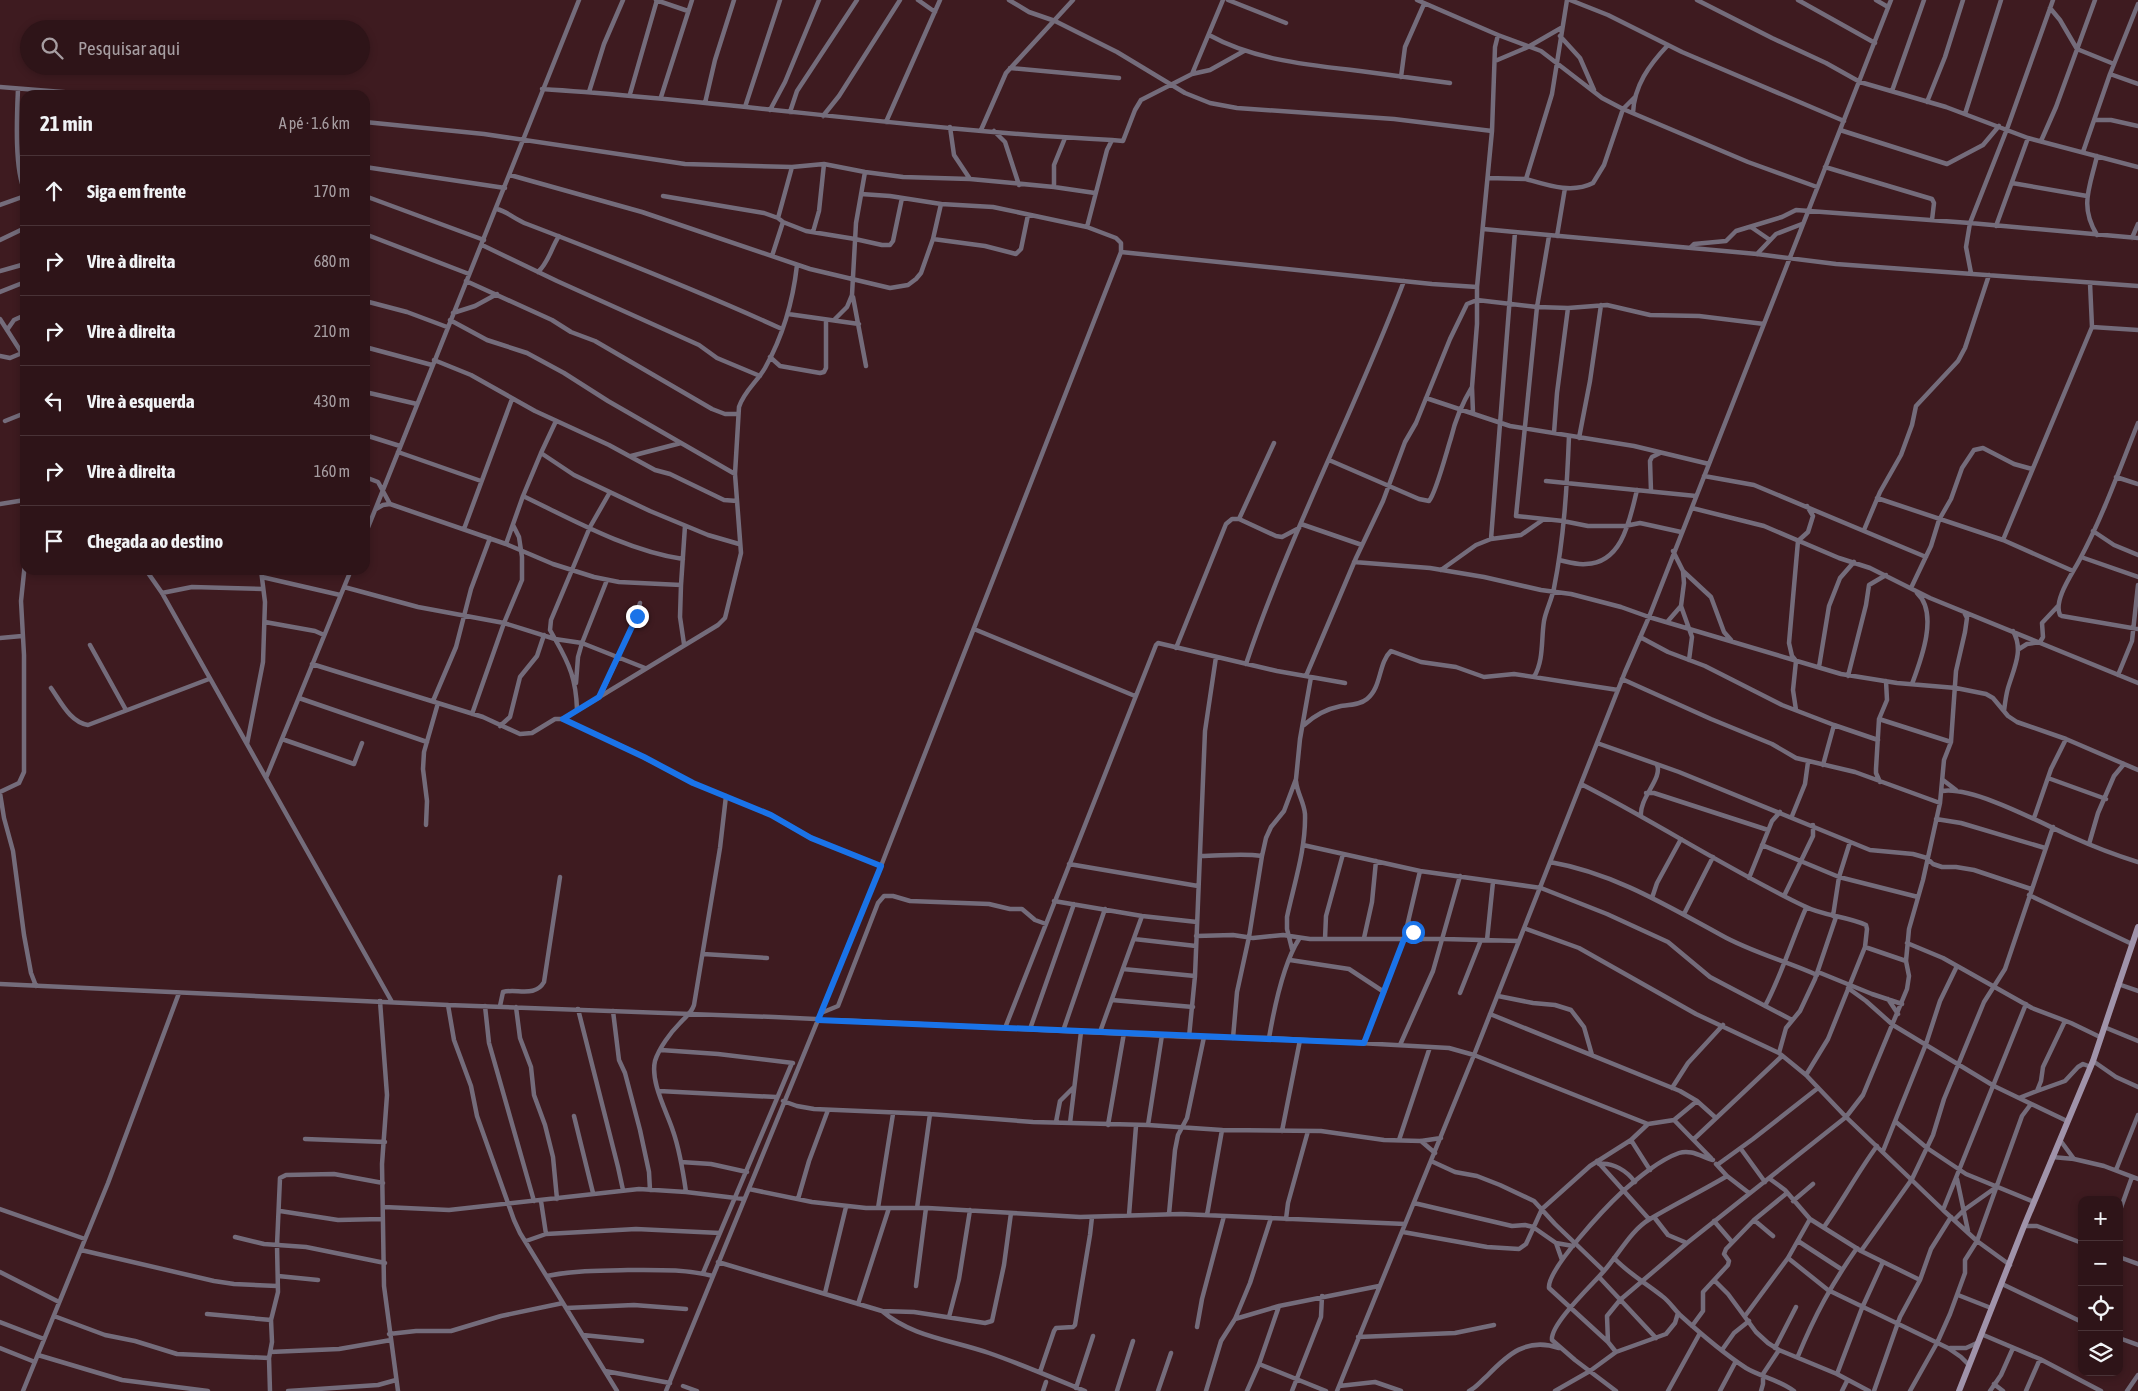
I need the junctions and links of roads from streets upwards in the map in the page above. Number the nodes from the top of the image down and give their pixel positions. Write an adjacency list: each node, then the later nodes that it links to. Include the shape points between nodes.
1 (579, 0): 61 (street)
2 (623, 0): 64 (street, via 604,44)
3 (656, 0): 32 (street); 65 (street)
4 (692, 0): 32 (street)
5 (734, 0): 70 (street)
6 (780, 0): 71 (street)
7 (819, 0): 73 (street, via 788,78)
8 (857, 0): 74 (street, via 797,91)
9 (900, 0): 77 (street)
10 (918, 0): 33 (street)
11 (940, 0): 33 (street)
12 (1009, 0): 36 (street, via 1028,12)
13 (1073, 0): 36 (street)
14 (1223, 0): 39 (street)
15 (1228, 0): 37 (street)
16 (1417, 0): 28 (street)
17 (1568, 0): 38 (street); 43 (street, via 1608,15)
18 (1697, 0): 27 (street)
19 (1798, 0): 42 (street)
20 (1876, 0): 30 (street)
21 (1891, 0): 30 (street)
22 (1924, 0): 63 (street)
23 (1963, 0): 69 (street)
24 (2001, 0): 76 (street)
25 (2053, 0): 31 (street)
26 (2095, 0): 45 (street)
27 (1708, 3): 55 (street)
28 (1424, 4): 40 (street); 53 (street, via 1405,47)
29 (2138, 4): 35 (street)
30 (1888, 7): 42 (street)
31 (2050, 8): 45 (street); 85 (street)
32 (688, 11): 67 (street)
33 (935, 12): 80 (street)
34 (2138, 17): 35 (street)
35 (2132, 18): 49 (street)
36 (1055, 21): 50 (street); 56 (street)
37 (1286, 23)
38 (1562, 28): 41 (street); 44 (street)
39 (1209, 35): 46 (street); 51 (street)
40 (1498, 35): 44 (street); 47 (street)
41 (1560, 36): 48 (street); 66 (street, via 1580,58)
42 (1875, 43): 55 (street)
43 (1668, 45): 68 (street, via 1647,69); 79 (street)
44 (1528, 47): 47 (street); 48 (street, via 1541,51)
45 (2077, 49): 49 (street); 94 (street)
46 (1244, 51): 51 (street, via 1210,70); 53 (street)
47 (1495, 62): 89 (street)
48 (1557, 63): 66 (street); 107 (street, via 1552,94)
49 (2114, 64): 52 (street)
50 (1010, 68): 54 (street); 86 (street, via 1003,77)
51 (1192, 74): 56 (street)
52 (2110, 74): 58 (street); 78 (street)
53 (1401, 77): 57 (street)
54 (1119, 78)
55 (1860, 82): 63 (street); 79 (street)
56 (1172, 84): 89 (street, via 1197,99 1237,108 1358,116); 93 (street, via 1141,100 1123,141)
57 (1450, 84)
58 (2138, 84)
59 (0, 87): 60 (street)
60 (18, 88): 62 (street); 96 (street, via 16,120)
61 (542, 89): 64 (street); 92 (street)
62 (31, 90)
63 (1892, 91): 69 (street)
64 (589, 92): 65 (street)
65 (630, 94): 67 (street)
66 (1596, 94): 72 (street)
67 (661, 97): 70 (street)
68 (1635, 97): 72 (street); 75 (street)
69 (1927, 102): 76 (street)
70 (705, 103): 71 (street)
71 (745, 107): 73 (street)
72 (1623, 109): 75 (street); 113 (street, via 1596,181)
73 (770, 110): 74 (street)
74 (790, 112): 77 (street)
75 (1633, 113): 111 (street, via 1748,162)
76 (1965, 114): 82 (street)
77 (824, 116): 80 (street)
78 (2094, 120): 83 (street); 95 (street)
79 (1844, 121): 87 (street)
80 (886, 122): 84 (street)
81 (370, 123): 92 (street)
82 (1999, 126): 85 (street); 87 (street, via 1984,145 1947,164)
83 (2138, 126)
84 (950, 127): 86 (street); 106 (street, via 954,155)
85 (2007, 129): 91 (street); 129 (street)
86 (981, 130): 88 (street)
87 (1840, 130): 100 (street)
88 (994, 131): 90 (street); 109 (street, via 1005,142)
89 (1492, 131): 105 (street)
90 (1065, 138): 93 (street); 110 (street, via 1054,165)
91 (2028, 138): 94 (street); 108 (street)
92 (523, 140): 99 (street, via 684,164); 104 (street)
93 (1112, 140): 114 (street)
94 (2041, 141): 95 (street)
95 (2083, 152): 97 (street)
96 (20, 153)
97 (2097, 156): 101 (street); 117 (street)
98 (824, 164): 99 (street); 103 (street); 137 (street)
99 (792, 167): 126 (street)
100 (1825, 167): 111 (street); 127 (street, via 1932,199)
101 (2138, 167)
102 (370, 168): 112 (street)
103 (865, 172): 106 (street); 115 (street)
104 (510, 175): 112 (street); 153 (street, via 642,212)
105 (1488, 178): 107 (street); 135 (street)
106 (970, 179): 109 (street)
107 (1526, 179): 113 (street)
108 (2012, 183): 117 (street); 132 (street)
109 (1019, 184): 110 (street)
110 (1054, 187): 114 (street)
111 (1817, 187): 124 (street)
112 (505, 188): 123 (street)
113 (1565, 188): 143 (street)
114 (1095, 193): 133 (street)
115 (860, 194): 120 (street); 145 (street)
116 (663, 196): 126 (street)
117 (2086, 196): 139 (street, via 2090,224)
118 (20, 198): 122 (street)
119 (370, 198): 149 (street, via 469,233)
120 (902, 198): 121 (street); 145 (street, via 890,245)
121 (941, 204): 125 (street); 146 (street)
122 (0, 205)
123 (496, 209): 141 (street); 149 (street)
124 (1808, 211): 127 (street); 130 (street); 134 (street, via 1793,210)
125 (1028, 215): 133 (street); 146 (street, via 1021,249 1016,254)
126 (778, 218): 128 (street)
127 (1932, 220): 129 (street)
128 (783, 222): 137 (street); 153 (street)
129 (1970, 223): 132 (street); 159 (street, via 1966,247)
130 (1802, 224): 148 (street, via 1786,228); 154 (street)
131 (2138, 224): 144 (street)
132 (1996, 226): 139 (street)
133 (1087, 227): 151 (street, via 1116,238 1121,243)
134 (1752, 228): 148 (street); 150 (street, via 1736,231 1726,241 1694,244)
135 (1483, 229): 138 (street); 168 (street)
136 (20, 230): 147 (street)
137 (814, 232): 145 (street)
138 (1515, 232): 142 (street); 174 (street)
139 (2098, 235): 144 (street)
140 (370, 236): 160 (street)
141 (559, 236): 158 (street); 189 (street)
142 (1549, 236): 143 (street); 176 (street)
143 (1557, 236): 150 (street)
144 (2135, 238)
145 (855, 239): 162 (street)
146 (933, 239): 162 (street, via 921,273 908,285 890,288)
147 (0, 240)
148 (1770, 240): 152 (street)
149 (483, 243): 158 (street); 160 (street)
150 (1690, 248): 152 (street)
151 (1121, 252): 164 (street); 315 (street)
152 (1757, 254): 154 (street)
153 (772, 256): 156 (street)
154 (1789, 257): 159 (street, via 1836,264); 186 (street)
155 (20, 265): 157 (street)
156 (797, 265): 162 (street); 179 (street)
157 (0, 271)
158 (538, 272): 199 (street, via 699,344 717,358)
159 (1971, 273): 161 (street)
160 (469, 274): 163 (street)
161 (1989, 275): 165 (street); 245 (street, via 1965,348 1958,361 1916,406 1901,455)
162 (853, 278): 171 (street)
163 (466, 281): 170 (street); 178 (street)
164 (1404, 282): 168 (street); 227 (street)
165 (2090, 283): 167 (street); 188 (street)
166 (20, 284): 169 (street)
167 (2138, 286)
168 (1477, 287): 172 (street)
169 (0, 292)
170 (497, 294): 178 (street); 207 (street, via 595,341 712,409)
171 (852, 295): 184 (street, via 848,306); 185 (street)
172 (1477, 300): 174 (street); 200 (street); 203 (street, via 1464,306)
173 (370, 302): 187 (street)
174 (1509, 303): 176 (street); 211 (street)
175 (1601, 305): 177 (street); 186 (street, via 1650,315 1698,316); 217 (street)
176 (1538, 307): 177 (street); 213 (street)
177 (1568, 308): 214 (street)
178 (453, 313): 182 (street)
179 (788, 314): 183 (street); 189 (street)
180 (20, 317): 190 (street)
181 (0, 319): 190 (street)
182 (450, 320): 187 (street); 220 (street, via 487,340 533,356)
183 (826, 320): 184 (street); 196 (street, via 824,372 780,366)
184 (834, 320): 185 (street)
185 (859, 324): 198 (street)
186 (1764, 324): 228 (street)
187 (447, 327): 197 (street)
188 (2092, 327): 191 (street); 229 (street)
189 (782, 329): 196 (street)
190 (7, 330): 193 (street)
191 (2138, 330)
192 (370, 349): 197 (street)
193 (20, 350)
194 (20, 354): 195 (street, via 10,358)
195 (0, 356)
196 (770, 357): 199 (street)
197 (433, 363): 202 (street, via 471,376); 204 (street)
198 (866, 366)
199 (760, 376): 207 (street, via 743,397)
200 (1472, 387): 205 (street); 206 (street)
201 (370, 393): 204 (street)
202 (512, 398): 209 (street); 234 (street)
203 (1426, 398): 205 (street); 238 (street)
204 (417, 404): 222 (street)
205 (1462, 410): 206 (street); 238 (street, via 1431,499 1419,499)
206 (1473, 413): 211 (street)
207 (738, 414): 230 (street)
208 (20, 415): 210 (street)
209 (556, 420): 225 (street); 226 (street)
210 (5, 421)
211 (1500, 423): 213 (street); 268 (street)
212 (2138, 423): 218 (street)
213 (1526, 429): 214 (street); 255 (street, via 1516,516)
214 (1554, 433): 215 (street)
215 (1569, 436): 217 (street); 236 (street)
216 (370, 437): 222 (street)
217 (1579, 438): 224 (street)
218 (2132, 439): 219 (street); 232 (street)
219 (2138, 441)
220 (681, 443): 226 (street); 230 (street)
221 (1274, 443): 254 (street)
222 (400, 446): 223 (street)
223 (398, 452): 234 (street); 239 (street)
224 (1660, 452): 228 (street); 241 (street, via 1650,461)
225 (541, 453): 242 (street, via 574,475); 243 (street)
226 (631, 456): 247 (street, via 648,467 724,500)
227 (1329, 460): 238 (street); 260 (street)
228 (1709, 464): 231 (street)
229 (2032, 469): 256 (street, via 1977,448 1962,468); 269 (street)
230 (736, 474): 247 (street)
231 (1704, 476): 244 (street); 250 (street, via 1754,484)
232 (2116, 477): 237 (street); 265 (street)
233 (370, 479): 239 (street, via 378,482)
234 (481, 481): 263 (street)
235 (1546, 481): 236 (street)
236 (1567, 482): 240 (street); 257 (street)
237 (2138, 484)
238 (1389, 485): 273 (street)
239 (383, 490): 249 (street); 252 (street)
240 (1637, 490): 241 (street); 261 (street)
241 (1650, 491): 244 (street)
242 (610, 492): 259 (street); 262 (street)
243 (523, 496): 258 (street); 262 (street)
244 (1696, 496): 251 (street)
245 (1877, 498): 256 (street); 264 (street)
246 (20, 501): 248 (street)
247 (737, 501): 272 (street)
248 (0, 504)
249 (390, 504): 252 (street); 263 (street)
250 (1807, 506): 264 (street); 270 (street, via 1812,516 1808,532)
251 (1692, 508): 266 (street); 270 (street, via 1764,526)
252 (375, 510): 253 (street)
253 (370, 517)
254 (1239, 519): 260 (street, via 1276,536); 328 (street, via 1232,519 1226,524)
255 (1544, 519): 257 (street); 268 (street, via 1521,535)
256 (1939, 520): 269 (street); 277 (street)
257 (1563, 521): 261 (street, via 1588,526); 280 (street)
258 (513, 525): 271 (street); 274 (street)
259 (685, 526): 272 (street); 279 (street)
260 (1300, 526): 273 (street); 335 (street)
261 (1625, 526): 266 (street, via 1640,523); 280 (street, via 1621,542 1605,559 1588,564)
262 (590, 527): 279 (street, via 622,543); 283 (street)
263 (464, 530): 267 (street)
264 (1864, 530): 277 (street)
265 (2093, 531): 276 (street); 278 (street)
266 (1681, 532): 275 (street)
267 (490, 538): 271 (street); 307 (street)
268 (1491, 539): 284 (street, via 1476,545)
269 (2003, 540): 286 (street)
270 (1798, 541): 282 (street); 333 (street, via 1789,643)
271 (506, 544): 274 (street)
272 (739, 544): 326 (street, via 740,560 725,618 718,626)
273 (1362, 545): 281 (street)
274 (521, 550): 283 (street); 312 (street, via 522,580)
275 (1674, 551): 285 (street); 308 (street)
276 (2138, 555)
277 (1926, 557): 297 (street)
278 (2081, 557): 286 (street); 292 (street)
279 (683, 559): 294 (street)
280 (1559, 560): 299 (street)
281 (1354, 562): 284 (street); 340 (street)
282 (1854, 562): 290 (street); 336 (street, via 1840,578 1829,606)
283 (572, 570): 293 (street); 322 (street, via 550,624)
284 (1441, 570): 299 (street)
285 (1683, 571): 304 (street); 323 (street, via 1711,597 1724,632)
286 (2073, 571): 303 (street)
287 (24, 575): 319 (street)
288 (149, 575): 300 (street)
289 (348, 575): 296 (street)
290 (1886, 575): 297 (street); 339 (street, via 1869,585)
291 (262, 577): 298 (street); 301 (street)
292 (2138, 577)
293 (607, 580): 294 (street); 325 (street)
294 (681, 585): 326 (street, via 680,617)
295 (2138, 585): 314 (street)
296 (344, 587): 301 (street); 307 (street)
297 (1910, 587): 305 (street); 347 (street, via 1922,598 1928,616 1920,663)
298 (263, 588): 300 (street, via 192,587); 311 (street)
299 (1554, 591): 308 (street); 341 (street, via 1545,618 1540,662)
300 (162, 594): 342 (street)
301 (340, 595): 317 (street)
302 (640, 603): 330 (street)
303 (2059, 605): 314 (street, via 2058,613 2062,616); 324 (street, via 2042,623 2043,638)
304 (1681, 606): 310 (street); 313 (street)
305 (1964, 612): 306 (street); 309 (street)
306 (1972, 614): 309 (street); 316 (street)
307 (463, 616): 312 (street); 355 (street, via 456,647)
308 (1649, 617): 310 (street); 320 (street)
309 (1967, 618): 350 (street, via 1956,671)
310 (1668, 621): 313 (street)
311 (265, 622): 317 (street); 373 (street, via 263,662)
312 (504, 623): 318 (street); 360 (street)
313 (1690, 628): 323 (street); 332 (street)
314 (2136, 628): 338 (street)
315 (974, 629): 352 (street); 421 (street)
316 (2012, 630): 324 (street); 329 (street)
317 (324, 635): 334 (street)
318 (544, 635): 322 (street); 364 (street, via 537,656 520,677 510,717)
319 (22, 636): 321 (street); 388 (street, via 24,772 19,783)
320 (1640, 637): 332 (street); 343 (street)
321 (0, 638)
322 (555, 639): 325 (street); 348 (street)
323 (1732, 641): 333 (street)
324 (2040, 642): 329 (street); 338 (street)
325 (582, 643): 330 (street); 348 (street)
326 (684, 644): 337 (street)
327 (90, 645): 356 (street)
328 (1176, 648): 331 (street); 352 (street, via 1156,645)
329 (2019, 649): 359 (street)
330 (618, 657): 337 (street); 353 (street)
331 (1216, 658): 335 (street); 412 (street, via 1205,731)
332 (1689, 660): 358 (street)
333 (1796, 661): 336 (street); 358 (street, via 1793,690)
334 (312, 664): 354 (street); 355 (street)
335 (1246, 664): 340 (street)
336 (1819, 667): 339 (street)
337 (646, 668): 353 (street)
338 (2118, 675): 345 (street)
339 (1848, 676): 344 (street)
340 (1308, 677): 346 (street); 365 (street)
341 (1534, 677): 351 (street); 365 (street, via 1514,674 1484,677 1456,667 1421,662 1391,651 1374,691 1367,699 1321,712)
342 (209, 679): 356 (street); 373 (street)
343 (1622, 679): 351 (street); 374 (street)
344 (1886, 681): 347 (street); 362 (street, via 1887,700)
345 (2138, 682)
346 (1346, 683)
347 (1912, 684): 350 (street)
348 (576, 685): 357 (street)
349 (51, 688): 356 (street, via 73,719 80,723 88,724)
350 (1956, 688): 359 (street, via 1986,694); 370 (street)
351 (1618, 690): 372 (street)
352 (1135, 696): 420 (street)
353 (599, 697): 357 (street)
354 (299, 698): 366 (street); 369 (street)
355 (436, 702): 360 (street); 369 (street)
356 (126, 710)
357 (577, 710): 361 (street)
358 (1796, 710): 363 (street)
359 (2004, 711): 367 (street, via 2017,722)
360 (472, 714): 364 (street)
361 (563, 719): 364 (street, via 555,719 528,734); 391 (street)
362 (1879, 719): 368 (street); 370 (street)
363 (1834, 725): 368 (street); 377 (street)
364 (500, 726)
365 (1303, 726): 381 (street)
366 (282, 739): 371 (street, via 354,764); 379 (street)
367 (2066, 739): 376 (street); 380 (street)
368 (1878, 740): 383 (street, via 1876,773)
369 (427, 742): 401 (street, via 422,769 427,801)
370 (1951, 742): 382 (street, via 1944,760)
371 (362, 743)
372 (1597, 743): 375 (street); 384 (street)
373 (246, 744): 379 (street)
374 (1808, 762): 377 (street); 398 (street, via 1805,784)
375 (1657, 764): 385 (street, via 1658,774); 396 (street)
376 (2124, 764): 378 (street); 392 (street, via 2114,776)
377 (1823, 765): 383 (street)
378 (2138, 770)
379 (266, 778): 487 (street)
380 (2048, 778): 392 (street); 399 (street)
381 (1296, 779): 409 (street, via 1304,806); 413 (street, via 1284,811 1266,838)
382 (1943, 780): 386 (street); 387 (street)
383 (1880, 782): 393 (street)
384 (1581, 784): 395 (street); 417 (street)
385 (1651, 786): 389 (street); 390 (street)
386 (1957, 790): 387 (street); 399 (street)
387 (1942, 791): 393 (street)
388 (0, 792): 477 (street, via 13,851 31,973)
389 (1646, 793): 390 (street); 394 (street)
390 (1654, 793): 404 (street)
391 (726, 796): 421 (street, via 771,815 811,838); 465 (street)
392 (2106, 799): 407 (street, via 2098,813)
393 (1940, 803): 400 (street)
394 (1640, 808): 395 (street); 397 (street)
395 (1634, 811): 397 (street)
396 (1780, 812): 398 (street); 404 (street)
397 (1641, 816): 405 (street)
398 (1792, 816): 402 (street)
399 (2034, 818): 403 (street)
400 (1936, 819): 410 (street); 415 (street)
401 (426, 825)
402 (1814, 826): 406 (street); 418 (street)
403 (2053, 827): 407 (street); 410 (street)
404 (1768, 830): 408 (street)
405 (1681, 839): 414 (street); 434 (street, via 1655,886)
406 (1850, 842): 415 (street, via 1870,850); 425 (street)
407 (2089, 844): 419 (street)
408 (1762, 845): 418 (street); 426 (street)
409 (1303, 846): 411 (street); 448 (street, via 1287,917)
410 (2045, 848): 430 (street)
411 (1343, 854): 416 (street); 453 (street, via 1326,916)
412 (1200, 856): 413 (street, via 1239,853); 428 (street)
413 (1262, 856): 449 (street)
414 (1713, 857): 426 (street); 439 (street)
415 (1927, 858): 430 (street, via 1942,867 1974,870); 433 (street)
416 (1376, 861): 422 (street); 450 (street)
417 (1550, 862): 429 (street); 434 (street, via 1598,873)
418 (1801, 862): 425 (street); 432 (street)
419 (2138, 862)
420 (1069, 864): 428 (street); 435 (street)
421 (881, 866): 498 (street)
422 (1420, 871): 423 (street); 443 (street)
423 (1460, 876): 427 (street); 456 (street)
424 (560, 877): 492 (street, via 544,982 529,992 503,992)
425 (1839, 877): 433 (street); 441 (street)
426 (1749, 878): 432 (street)
427 (1493, 882): 429 (street); 458 (street)
428 (1198, 886): 442 (street)
429 (1541, 888): 446 (street); 494 (street, via 1668,942 1710,977)
430 (2032, 889): 431 (street)
431 (2029, 895): 459 (street); 476 (street, via 2004,969)
432 (1784, 896): 437 (street)
433 (1918, 897): 461 (street)
434 (1652, 898): 439 (street)
435 (1054, 901): 436 (street); 444 (street)
436 (1074, 904): 438 (street); 509 (street)
437 (1806, 908): 441 (street); 468 (street)
438 (1105, 910): 440 (street); 510 (street)
439 (1684, 914): 468 (street, via 1722,936)
440 (1142, 916): 442 (street); 451 (street)
441 (1835, 917): 463 (street, via 1866,925); 472 (street)
442 (1196, 922): 447 (street)
443 (1408, 922): 454 (street); 455 (street)
444 (1046, 924): 498 (street, via 1022,909 989,904 910,901 884,896 878,903 838,1006); 508 (street)
445 (2138, 927): 459 (street)
446 (1524, 928): 460 (street); 505 (street, via 1579,948 1696,1014)
447 (1196, 936): 449 (street); 462 (street)
448 (1289, 936): 449 (street); 452 (street); 464 (street)
449 (1249, 938): 517 (street, via 1237,992)
450 (1364, 938): 453 (street); 454 (street)
451 (1134, 939): 462 (street); 471 (street)
452 (1299, 939): 453 (street); 464 (street)
453 (1325, 939)
454 (1404, 939): 455 (street); 479 (street)
455 (1420, 939): 456 (street)
456 (1444, 939): 457 (street); 524 (street)
457 (1481, 940): 458 (street); 482 (street)
458 (1487, 940): 460 (street)
459 (2134, 940): 475 (street)
460 (1519, 941): 483 (street)
461 (1907, 943): 469 (street); 470 (street)
462 (1196, 946): 473 (street)
463 (1865, 947): 469 (street); 478 (street)
464 (1292, 949): 467 (street)
465 (703, 954): 466 (street); 499 (street)
466 (767, 958)
467 (1290, 960): 479 (street, via 1349,969); 518 (street, via 1277,995)
468 (1784, 960): 472 (street); 494 (street, via 1779,980)
469 (1906, 961): 488 (street, via 1909,976)
470 (1957, 966): 476 (street); 523 (street, via 1940,1001)
471 (1123, 969): 473 (street); 485 (street)
472 (1817, 974): 478 (street); 503 (street, via 1800,1011)
473 (1195, 976): 493 (street)
474 (0, 984): 477 (street)
475 (2118, 984): 480 (street); 507 (street)
476 (1994, 985): 489 (street); 535 (street)
477 (36, 986): 481 (street)
478 (1849, 986): 484 (street); 506 (street); 536 (street, via 1828,1040)
479 (1384, 992): 522 (street)
480 (2138, 992)
481 (179, 993): 486 (street); 662 (street)
482 (1460, 994)
483 (1498, 996): 500 (street); 525 (street, via 1572,1010 1584,1027)
484 (1888, 998): 488 (street); 501 (street)
485 (1112, 1000): 493 (street); 512 (street)
486 (380, 1002): 487 (street); 576 (street, via 387,1095)
487 (392, 1002): 490 (street)
488 (1902, 1004): 501 (street)
489 (2026, 1004): 504 (street); 537 (street)
490 (448, 1005): 491 (street); 623 (street, via 454,1040 471,1086 477,1116)
491 (485, 1006): 492 (street); 618 (street, via 489,1043)
492 (500, 1006): 495 (street)
493 (1193, 1006): 515 (street)
494 (1765, 1006): 503 (street)
495 (516, 1007): 496 (street); 615 (street, via 520,1038 531,1067 534,1095 553,1157)
496 (578, 1009): 497 (street); 607 (street)
497 (613, 1011): 499 (street); 608 (street, via 619,1060 640,1130)
498 (821, 1013): 502 (street)
499 (691, 1014): 502 (street); 527 (street, via 680,1023)
500 (1490, 1014): 528 (street); 530 (street)
501 (1898, 1014): 506 (street)
502 (818, 1020): 508 (street); 533 (street)
503 (1792, 1020): 529 (street, via 1786,1028)
504 (2065, 1021): 519 (street); 543 (street, via 2043,1067)
505 (1723, 1025): 529 (street); 540 (street, via 1688,1063)
506 (1893, 1025): 523 (street); 554 (street, via 1863,1096)
507 (2104, 1027): 519 (street); 521 (street)
508 (1005, 1028): 509 (street)
509 (1030, 1029): 510 (street)
510 (1062, 1031): 511 (street)
511 (1081, 1032): 512 (street); 538 (street)
512 (1100, 1032): 513 (street)
513 (1124, 1033): 514 (street); 562 (street)
514 (1162, 1035): 515 (street); 563 (street)
515 (1189, 1037): 516 (street)
516 (1204, 1037): 517 (street); 565 (street, via 1187,1118)
517 (1233, 1038): 518 (street)
518 (1269, 1038): 520 (street)
519 (2100, 1038): 534 (street)
520 (1300, 1040): 522 (street); 567 (street)
521 (2138, 1041)
522 (1364, 1043): 524 (street)
523 (1926, 1044): 535 (street); 559 (street)
524 (1400, 1045): 526 (street)
525 (1588, 1046): 528 (street); 531 (street)
526 (1430, 1047): 530 (street); 573 (street)
527 (661, 1050): 532 (street); 542 (street, via 655,1066)
528 (1585, 1052): 531 (street)
529 (1780, 1054): 536 (street); 555 (street)
530 (1474, 1055): 561 (street); 569 (street)
531 (1592, 1055): 540 (street)
532 (792, 1063): 533 (street); 544 (street)
533 (799, 1064): 546 (street)
534 (2092, 1064): 539 (street); 543 (street, via 2083,1064 2065,1081); 557 (street)
535 (1959, 1065): 537 (street); 579 (street)
536 (1806, 1075): 541 (street)
537 (1994, 1086): 545 (street); 594 (street)
538 (1074, 1087): 558 (street, via 1060,1101); 560 (street)
539 (2138, 1087)
540 (1672, 1088): 547 (street)
541 (1818, 1088): 554 (street); 580 (street)
542 (659, 1091): 544 (street); 589 (street)
543 (2037, 1091): 545 (street)
544 (776, 1097): 595 (street)
545 (2019, 1098): 548 (street)
546 (784, 1101): 549 (street, via 803,1108); 606 (street)
547 (1697, 1101): 555 (street); 556 (street)
548 (2031, 1104): 557 (street); 605 (street, via 2022,1116)
549 (828, 1110): 550 (street); 617 (street)
550 (893, 1114): 551 (street); 627 (street)
551 (930, 1114): 558 (street); 629 (street)
552 (2138, 1115): 593 (street)
553 (574, 1116): 611 (street)
554 (1846, 1117): 578 (street); 601 (street)
555 (1716, 1118): 572 (street)
556 (1674, 1120): 561 (street); 572 (street)
557 (2067, 1121): 570 (street)
558 (1056, 1122): 560 (street)
559 (1896, 1122): 579 (street); 581 (street)
560 (1070, 1123): 562 (street)
561 (1648, 1124): 574 (street)
562 (1108, 1125): 564 (street)
563 (1148, 1125): 564 (street); 565 (street)
564 (1136, 1126): 639 (street)
565 (1181, 1128): 566 (street); 638 (street, via 1175,1150)
566 (1222, 1130): 567 (street); 640 (street)
567 (1282, 1130): 568 (street)
568 (1308, 1131): 573 (street, via 1341,1133 1373,1140); 647 (street)
569 (1440, 1138): 575 (street); 583 (street)
570 (2060, 1138): 584 (street); 586 (street)
571 (305, 1139): 576 (street)
572 (1694, 1139): 577 (street)
573 (1399, 1140): 575 (street)
574 (1632, 1140): 590 (street); 592 (street)
575 (1421, 1141): 583 (street)
576 (385, 1142): 603 (street)
577 (1698, 1144): 582 (street); 587 (street)
578 (1877, 1146): 581 (street); 655 (street, via 1855,1175 1849,1191)
579 (1927, 1148): 594 (street); 598 (street)
580 (1741, 1149): 585 (street); 601 (street)
581 (1883, 1151): 598 (street)
582 (1691, 1152): 587 (street); 592 (street, via 1679,1153)
583 (1435, 1153): 588 (street)
584 (2052, 1157): 586 (street); 621 (street)
585 (1726, 1159): 591 (street); 596 (street)
586 (2074, 1159): 593 (street)
587 (1713, 1160): 591 (street)
588 (1431, 1161): 624 (street); 632 (street, via 1449,1170 1500,1185)
589 (681, 1162): 595 (street, via 711,1164); 609 (street)
590 (1598, 1162): 602 (street, via 1624,1170); 610 (street); 632 (street)
591 (1717, 1165): 596 (street)
592 (1650, 1170): 602 (street)
593 (2116, 1170): 597 (street)
594 (1960, 1171): 599 (street); 605 (street)
595 (747, 1172): 614 (street)
596 (1725, 1174): 613 (street); 643 (street)
597 (2132, 1178): 600 (street); 622 (street)
598 (1912, 1179): 634 (street); 673 (street)
599 (1957, 1179): 634 (street); 635 (street)
600 (2138, 1179)
601 (1767, 1180): 612 (street); 613 (street)
602 (1635, 1182): 610 (street)
603 (383, 1183): 625 (street); 636 (street, via 334,1174 282,1176)
604 (1814, 1184): 620 (street)
605 (1996, 1187): 621 (street); 635 (street); 665 (street)
606 (749, 1189): 616 (street); 617 (street)
607 (623, 1190): 608 (street); 611 (street)
608 (650, 1190): 609 (street)
609 (686, 1192): 614 (street)
610 (1622, 1192): 648 (street); 670 (street)
611 (593, 1193): 615 (street)
612 (1787, 1193): 620 (street); 650 (street)
613 (1749, 1194): 651 (street)
614 (735, 1197): 616 (street); 658 (street)
615 (557, 1199): 619 (street)
616 (744, 1199): 678 (street)
617 (798, 1199): 626 (street)
618 (534, 1201): 619 (street); 623 (street)
619 (541, 1201): 659 (street)
620 (1793, 1201): 649 (street)
621 (2034, 1202): 653 (street)
622 (2123, 1202)
623 (508, 1203): 625 (street, via 448,1210); 663 (street)
624 (1414, 1203): 652 (street); 654 (street, via 1512,1226)
625 (384, 1207): 646 (street)
626 (846, 1207): 627 (street); 700 (street)
627 (878, 1208): 628 (street)
628 (889, 1208): 629 (street); 706 (street)
629 (917, 1208): 630 (street)
630 (926, 1208): 633 (street); 697 (street)
631 (0, 1209): 662 (street)
632 (1542, 1209): 654 (street); 670 (street)
633 (970, 1210): 637 (street); 719 (street)
634 (1943, 1210): 645 (street)
635 (1964, 1210): 645 (street); 657 (street)
636 (280, 1211): 646 (street, via 338,1220); 671 (street)
637 (1012, 1213): 642 (street); 719 (street, via 992,1321)
638 (1169, 1214): 639 (street); 640 (street)
639 (1129, 1215): 642 (street)
640 (1206, 1215): 641 (street)
641 (1224, 1216): 644 (street); 730 (street)
642 (1092, 1217): 766 (street, via 1075,1325 1056,1328)
643 (1654, 1217): 648 (street); 669 (street, via 1668,1235)
644 (1272, 1218): 647 (street); 720 (street)
645 (1952, 1218): 657 (street); 693 (street, via 1932,1249)
646 (382, 1219): 680 (street)
647 (1286, 1219): 652 (street)
648 (1648, 1219): 674 (street)
649 (1810, 1219): 655 (street); 664 (street)
650 (1754, 1220): 660 (street); 668 (street)
651 (1714, 1221): 668 (street); 669 (street)
652 (1405, 1224): 656 (street)
653 (2024, 1226): 666 (street, via 2037,1226); 682 (street)
654 (1533, 1227): 656 (street, via 1526,1244 1516,1250); 667 (street)
655 (1824, 1227): 673 (street)
656 (1403, 1232): 698 (street)
657 (1968, 1232): 665 (street)
658 (720, 1233): 659 (street, via 636,1229); 686 (street)
659 (546, 1234): 663 (street)
660 (1773, 1236)
661 (235, 1238): 671 (street)
662 (85, 1239): 672 (street)
663 (526, 1241): 688 (street)
664 (1798, 1241): 675 (street); 683 (street)
665 (1977, 1241): 682 (street); 701 (street, via 1964,1262 1965,1273)
666 (2078, 1241)
667 (1556, 1242): 670 (street); 677 (street)
668 (1732, 1242): 692 (street, via 1724,1252 1728,1265)
669 (1687, 1243): 694 (street)
670 (1574, 1244): 677 (street); 684 (street)
671 (277, 1245): 680 (street); 687 (street)
672 (81, 1250): 696 (street, via 214,1281); 704 (street)
673 (1859, 1250): 679 (street); 683 (street)
674 (1614, 1258): 684 (street); 694 (street)
675 (1788, 1258): 699 (street); 718 (street)
676 (2123, 1258): 681 (street)
677 (1562, 1260): 710 (street, via 1554,1270 1549,1288)
678 (718, 1262): 689 (street); 700 (street)
679 (1883, 1262): 693 (street); 711 (street)
680 (385, 1263): 732 (street)
681 (2138, 1264)
682 (2010, 1265): 695 (street)
683 (1842, 1270): 699 (street)
684 (1604, 1271): 690 (street)
685 (0, 1272): 704 (street)
686 (703, 1273): 688 (street, via 592,1270); 689 (street)
687 (278, 1276): 691 (street); 696 (street)
688 (548, 1276): 705 (street)
689 (713, 1276): 774 (street)
690 (1599, 1277): 703 (street); 710 (street)
691 (318, 1280)
692 (1714, 1280): 718 (street); 729 (street, via 1702,1294 1703,1311)
693 (1920, 1280): 728 (street)
694 (1642, 1282): 703 (street); 715 (street, via 1664,1297)
695 (2002, 1284): 712 (street); 723 (street)
696 (277, 1286): 721 (street)
697 (916, 1286)
698 (1380, 1286): 702 (street); 736 (street)
699 (1828, 1290): 711 (street); 757 (street)
700 (824, 1293): 706 (street)
701 (1958, 1295): 712 (street); 744 (street)
702 (1322, 1296): 707 (street); 771 (street, via 1321,1317)
703 (1620, 1300): 737 (street); 743 (street, via 1606,1316)
704 (60, 1302): 717 (street)
705 (563, 1303): 709 (street); 732 (street, via 451,1331)
706 (858, 1304): 714 (street)
707 (1279, 1306): 720 (street); 762 (street)
708 (1796, 1307): 751 (street)
709 (566, 1308): 713 (street, via 634,1305); 734 (street)
710 (1570, 1308): 743 (street); 750 (street, via 1552,1336)
711 (1862, 1308): 728 (street); 768 (street)
712 (1991, 1308): 733 (street)
713 (686, 1309)
714 (882, 1311): 719 (street); 766 (street, via 899,1323 928,1335 988,1352)
715 (1678, 1313): 722 (street); 726 (street)
716 (207, 1314): 721 (street)
717 (54, 1316): 738 (street); 758 (street, via 105,1335 176,1354)
718 (1745, 1316): 724 (street)
719 (949, 1318)
720 (1234, 1319): 791 (street, via 1221,1341)
721 (271, 1320): 753 (street)
722 (1686, 1320): 726 (street); 729 (street)
723 (2078, 1320)
724 (1749, 1321): 751 (street, via 1756,1332); 752 (street, via 1734,1333)
725 (0, 1322): 738 (street)
726 (1675, 1324): 737 (street, via 1666,1334)
727 (1494, 1325): 736 (street, via 1455,1333)
728 (1897, 1325): 744 (street); 805 (street)
729 (1692, 1326): 731 (street)
730 (1196, 1327)
731 (1700, 1333): 752 (street); 799 (street)
732 (389, 1334): 740 (street)
733 (1981, 1334): 745 (street); 749 (street)
734 (583, 1335): 741 (street); 764 (street)
735 (1093, 1336): 777 (street)
736 (1358, 1338): 778 (street)
737 (1656, 1338): 754 (street)
738 (44, 1339): 756 (street)
739 (2123, 1339): 746 (street)
740 (390, 1340): 753 (street, via 339,1349); 770 (street)
741 (642, 1341)
742 (1133, 1341): 789 (street)
743 (1608, 1342): 754 (street)
744 (1937, 1343): 748 (street); 806 (street)
745 (1977, 1343): 748 (street, via 1966,1348); 763 (street)
746 (2138, 1345)
747 (0, 1348): 761 (street)
748 (1948, 1348): 763 (street)
749 (2014, 1348): 759 (street); 775 (street)
750 (1560, 1349): 765 (street); 796 (street, via 1548,1345 1521,1347)
751 (1777, 1349): 757 (street); 767 (street)
752 (1722, 1350): 760 (street)
753 (270, 1352): 758 (street)
754 (1616, 1352): 765 (street)
755 (1171, 1353): 790 (street)
756 (38, 1355): 761 (street); 780 (street, via 122,1380)
757 (1798, 1356): 768 (street)
758 (269, 1358): 781 (street)
759 (2040, 1359): 810 (street); 811 (street)
760 (1736, 1361): 767 (street); 800 (street)
761 (35, 1362): 779 (street)
762 (1259, 1364): 771 (street); 792 (street)
763 (1968, 1364): 807 (street)
764 (605, 1371): 774 (street); 784 (street)
765 (1590, 1371): 797 (street); 798 (street)
766 (1040, 1372): 777 (street)
767 (1763, 1374): 801 (street); 802 (street)
768 (1837, 1374): 772 (street)
769 (2138, 1375): 812 (street)
770 (396, 1380): 782 (street, via 378,1385); 783 (street)
771 (1296, 1380): 793 (street); 794 (street)
772 (1847, 1381): 803 (street); 804 (street)
773 (1046, 1382): 787 (street)
774 (670, 1383): 785 (street)
775 (1994, 1384): 808 (street); 809 (street)
776 (683, 1386): 786 (street)
777 (1076, 1388): 788 (street)
778 (1338, 1389): 795 (street, via 1375,1382)
779 (23, 1391)
780 (208, 1391)
781 (270, 1391)
782 (288, 1391)
783 (398, 1391)
784 (617, 1391)
785 (666, 1391)
786 (697, 1391)
787 (1043, 1391)
788 (1085, 1391)
789 (1117, 1391)
790 (1158, 1391)
791 (1206, 1391)
792 (1247, 1391)
793 (1292, 1391)
794 (1326, 1391)
795 (1401, 1391)
796 (1469, 1391)
797 (1555, 1391)
798 (1616, 1391)
799 (1668, 1391)
800 (1720, 1391)
801 (1761, 1391)
802 (1794, 1391)
803 (1842, 1391)
804 (1869, 1391)
805 (1874, 1391)
806 (1910, 1391)
807 (1958, 1391)
808 (1990, 1391)
809 (2003, 1391)
810 (2026, 1391)
811 (2099, 1391)
812 (2127, 1391)

